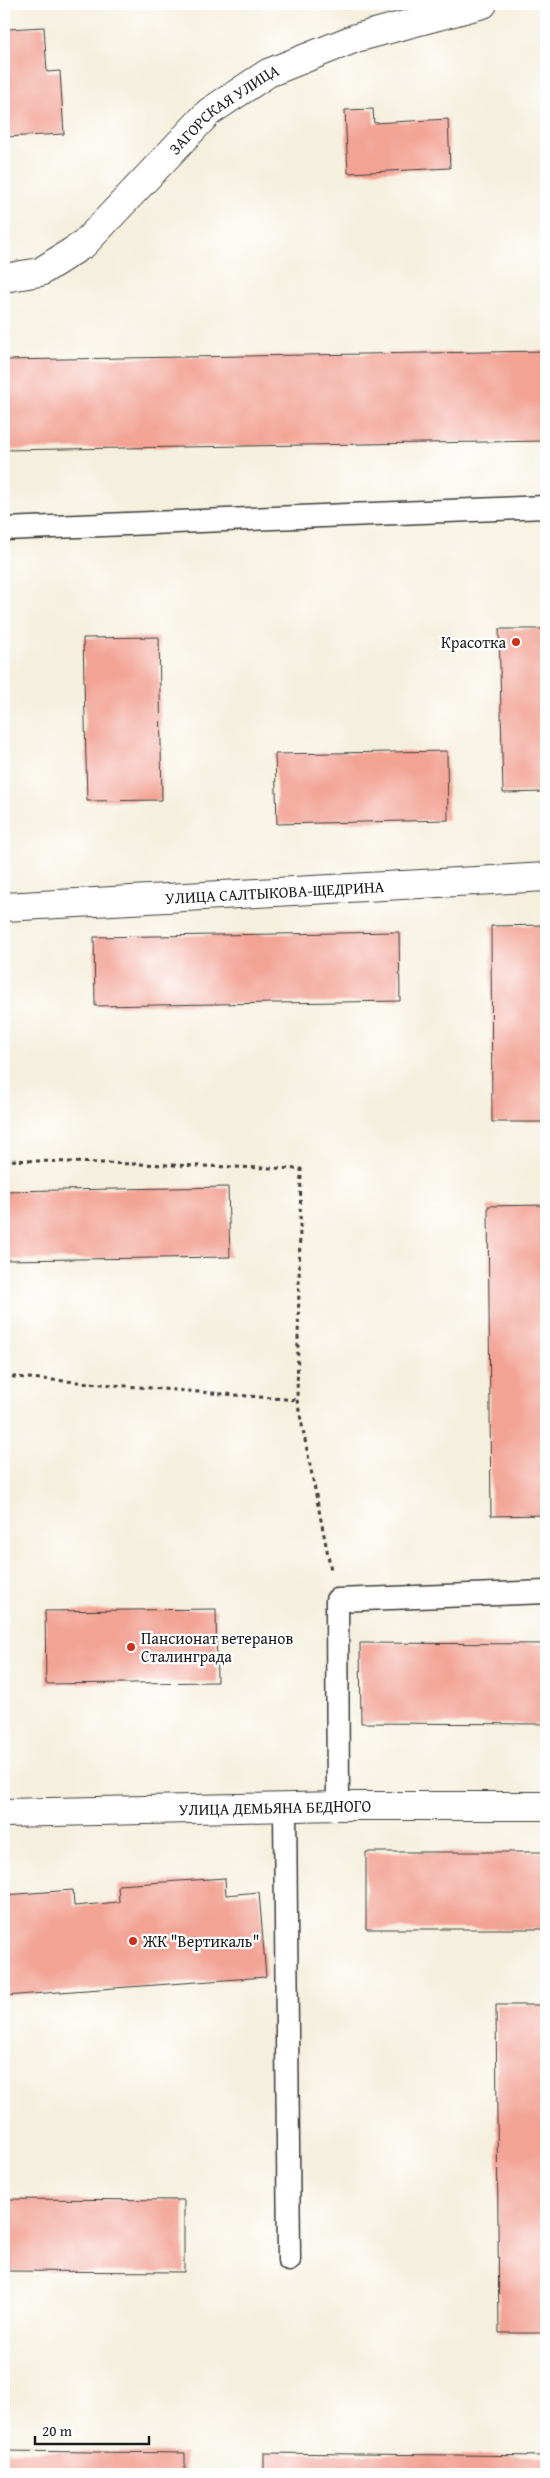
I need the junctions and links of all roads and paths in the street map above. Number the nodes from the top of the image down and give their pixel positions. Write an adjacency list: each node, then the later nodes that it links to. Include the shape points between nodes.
1 (483, 4): 2 (street, ЗАГОРСКАЯ УЛИЦА, via 356,38 268,73 209,112 84,244 40,272)
2 (4, 278)
3 (546, 506): 4 (lane)
4 (4, 530)
5 (546, 877): 6 (street, УЛИЦА САЛТЫКОВА-ЩЕДРИНА)
6 (4, 907)
7 (4, 1160): 9 (path, via 301,1170)
8 (4, 1376): 9 (path)
9 (297, 1400): 11 (path)
10 (546, 1592): 11 (lane)
11 (337, 1600): 12 (lane)
12 (338, 1806): 13 (street, УЛИЦА ДЕМЬЯНА БЕДНОГО); 14 (street, УЛИЦА ДЕМЬЯНА БЕДНОГО)
13 (546, 1806)
14 (285, 1807): 15 (street, УЛИЦА ДЕМЬЯНА БЕДНОГО); 16 (lane)
15 (4, 1813)
16 (289, 2260)

